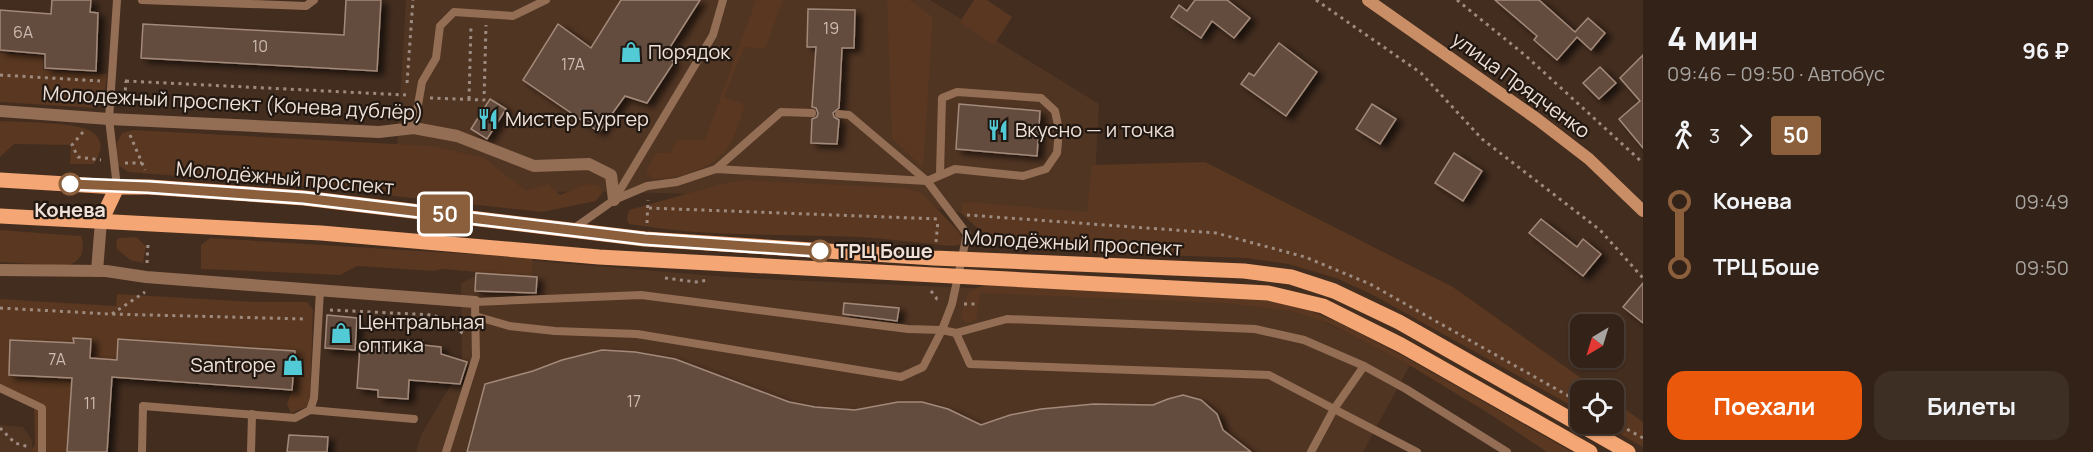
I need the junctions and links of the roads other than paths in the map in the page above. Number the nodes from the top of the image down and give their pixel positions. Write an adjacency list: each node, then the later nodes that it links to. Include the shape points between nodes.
1 (117, 0): 10 (lane, via 111,82)
2 (142, 0): 3 (lane, via 306,6)
3 (314, 0)
4 (546, 0): 11 (lane, via 513,16 454,12 440,26 436,58 422,82)
5 (723, 0): 17 (lane, via 713,35)
6 (1368, 0): 18 (main road, улица Прядченко, via 1554,132)
7 (0, 111): 10 (street, Молодежный проспект (Конева дублёр))
8 (812, 112): 12 (lane, via 781,112)
9 (839, 114): 15 (lane, via 849,115)
10 (102, 118): 11 (street, Молодежный проспект (Конева дублёр), via 379,132); 16 (lane)
11 (414, 128): 17 (street, Молодежный проспект (Конева дублёр), via 458,136 534,166 589,164 611,175)
12 (716, 169): 15 (lane); 17 (lane, via 677,182 647,186)
13 (940, 174): 13 (lane, via 955,169 1023,176 1046,169 1057,153 1059,130 1055,111 1041,98 957,92 942,98); 15 (lane)
14 (0, 180): 16 (main road, Молодёжный проспект)
15 (927, 181): 22 (lane, via 967,234)
16 (117, 187): 20 (main road); 21 (main road, Молодёжный проспект, via 304,198)
17 (614, 200): 21 (lane)
18 (1643, 211)
19 (0, 216): 20 (main road, Молодёжный проспект)
20 (101, 221): 24 (street); 25 (main road, Молодёжный проспект, via 321,232 598,257)
21 (572, 230): 22 (main road, Молодёжный проспект, via 645,239)
22 (962, 258): 25 (lane); 45 (main road, Молодёжный проспект, via 1244,271 1291,277 1334,291 1399,322)
23 (0, 270): 24 (street)
24 (97, 271): 26 (street)
25 (958, 277): 29 (lane); 44 (main road, Молодёжный проспект, via 1268,293 1323,306 1401,345)
26 (320, 290): 27 (street); 34 (lane)
27 (475, 302): 28 (lane); 29 (lane, via 641,295)
28 (475, 316): 29 (lane, via 509,326 637,334 901,377 923,367); 40 (lane, via 476,357)
29 (942, 330): 30 (lane)
30 (956, 333): 31 (lane, via 1007,319 1255,329 1304,340); 33 (lane, via 970,364 1269,375)
31 (1364, 366): 33 (lane); 43 (lane)
32 (0, 388): 37 (lane, via 42,408)
33 (1334, 409): 41 (lane); 42 (lane)
34 (310, 410): 35 (lane, via 295,417); 36 (lane)
35 (252, 414): 38 (lane, via 143,406); 39 (lane)
36 (414, 419)
37 (42, 452)
38 (142, 452)
39 (251, 452)
40 (446, 452)
41 (1311, 452)
42 (1417, 452)
43 (1507, 452)
44 (1590, 452)
45 (1628, 452)

